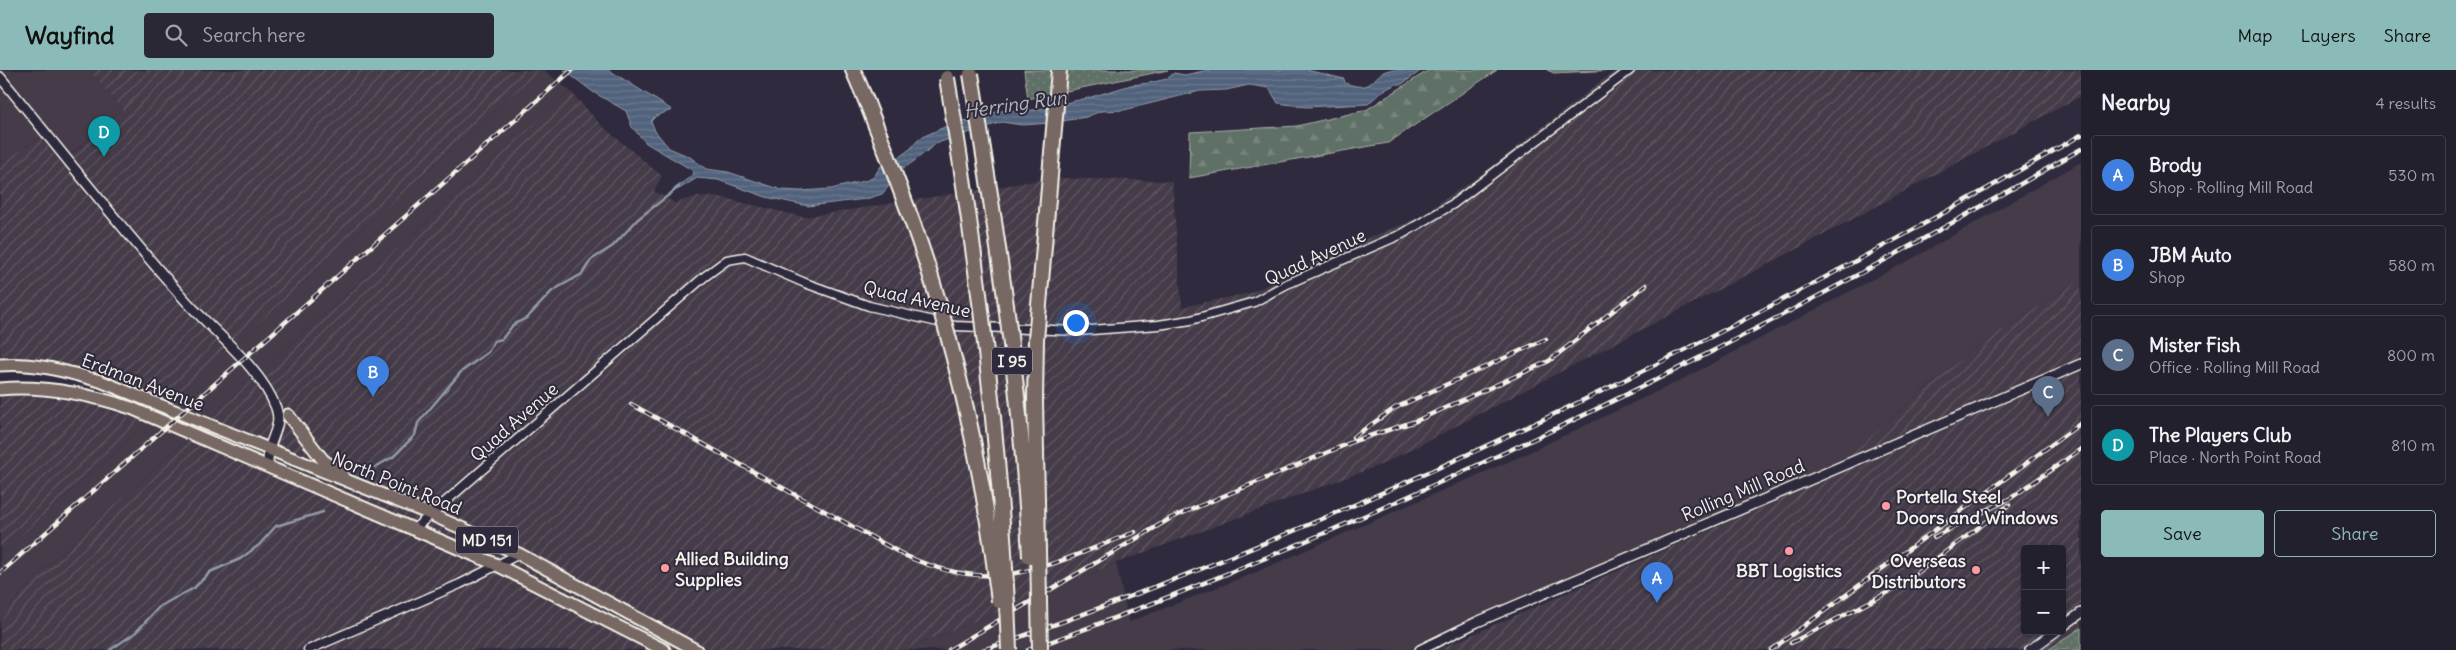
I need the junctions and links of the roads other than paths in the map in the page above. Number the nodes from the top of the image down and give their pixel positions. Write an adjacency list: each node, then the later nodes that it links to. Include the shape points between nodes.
1 (853, 70): 29 (highway, bridge, via 918,239 950,346 982,484)
2 (1059, 70): 32 (highway, bridge, via 1036,340)
3 (1630, 70): 15 (street, Quad Avenue, via 1454,204 1402,234 1287,284 1254,302 1192,320 1078,331 955,326 869,306 805,283 752,259 727,260)
4 (970, 72): 31 (highway, I 95, bridge, via 1015,384 1027,508)
5 (946, 74): 30 (highway, I 95, bridge, via 991,387 1005,551)
6 (0, 77): 10 (street, via 76,171 187,302 251,370)
7 (2081, 364): 33 (street, Rolling Mill Road, via 1477,622)
8 (0, 365): 12 (main road, Erdman Avenue / MD 151, via 22,363 100,381)
9 (0, 389): 13 (main road, Erdman Avenue / MD 151, via 68,392 111,402)
10 (270, 396): 11 (street); 12 (street, via 279,418)
11 (288, 416): 14 (main road, via 323,460)
12 (269, 450): 13 (street); 14 (main road, North Point Road / MD 151)
13 (268, 466): 16 (main road, North Point Road / MD 151)
14 (360, 486): 15 (main road, North Point Road / MD 151)
15 (430, 514): 16 (street, Quad Avenue); 17 (main road, North Point Road / MD 151)
16 (414, 529): 18 (main road, North Point Road / MD 151)
17 (519, 554): 18 (street); 19 (main road, North Point Road / MD 151)
18 (495, 564): 21 (main road, North Point Road / MD 151); 25 (street, via 460,584)
19 (610, 603): 21 (main road); 24 (main road, North Point Road / MD 151)
20 (2081, 613): 22 (street)
21 (601, 618): 26 (main road, North Point Road / MD 151)
22 (2066, 624)
23 (2051, 635): 34 (street)
24 (675, 639): 27 (main road); 28 (main road, North Point Road / MD 151)
25 (308, 650)
26 (664, 650)
27 (668, 650)
28 (696, 650)
29 (1004, 650)
30 (1009, 650)
31 (1035, 650)
32 (1040, 650)
33 (1420, 650)
34 (2030, 650)

